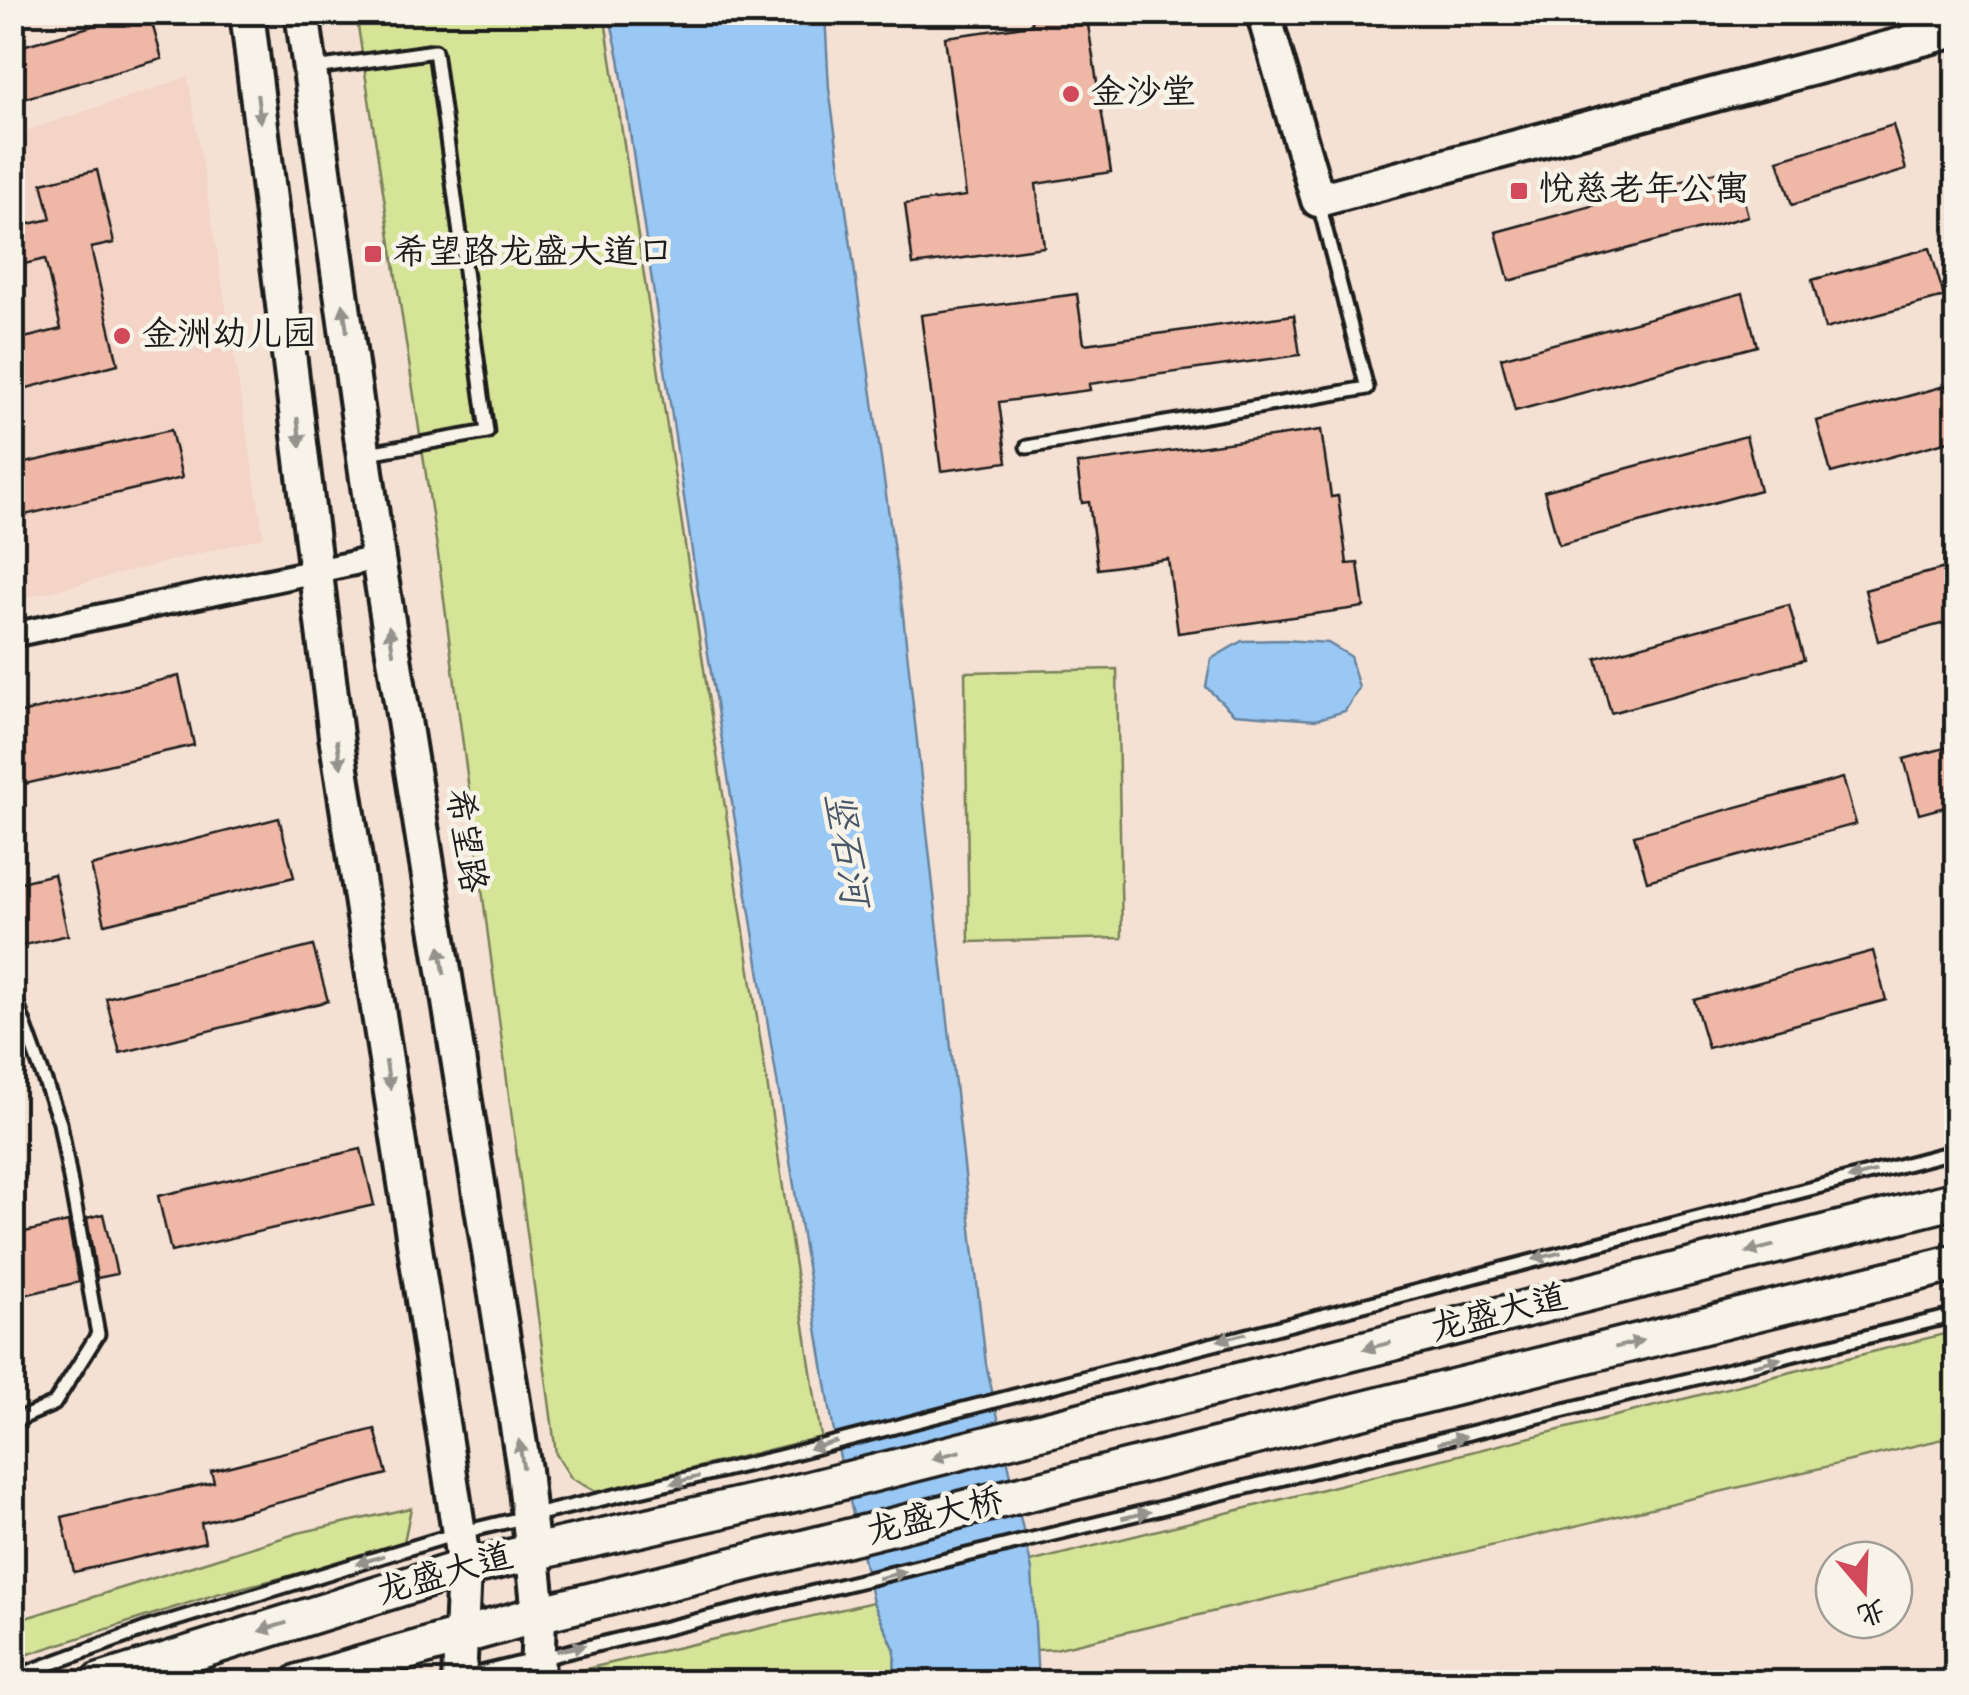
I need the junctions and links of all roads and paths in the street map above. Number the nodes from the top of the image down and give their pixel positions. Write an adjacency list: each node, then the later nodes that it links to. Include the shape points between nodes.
1 (247, 12): 10 (main road, one-way to 10)
2 (302, 12): 5 (main road, 希望路)
3 (1263, 12): 6 (main road)
4 (1956, 30): 6 (main road)
5 (310, 69): 8 (main road, 希望路, one-way to 5); 8 (lane, via 435,51 487,432)
6 (1318, 200): 7 (lane, via 1367,388)
7 (1027, 447)
8 (364, 454): 9 (main road, 希望路)
9 (378, 558): 10 (street); 22 (main road, 希望路, one-way to 9)
10 (316, 569): 11 (street); 21 (main road, one-way to 21)
11 (12, 635)
12 (12, 990): 17 (lane, via 60,1124 98,1334 54,1404)
13 (1956, 1151): 22 (lane, one-way to 22, via 1018,1392)
14 (1956, 1200): 18 (main road, 龙盛大道, one-way to 18)
15 (1956, 1263): 19 (main road, 龙盛大道, one-way to 15)
16 (1956, 1315): 27 (lane, one-way to 16, via 1041,1538)
17 (12, 1422)
18 (1040, 1430): 20 (main road, 龙盛大桥, one-way to 20)
19 (1059, 1486): 23 (main road, 龙盛大桥)
20 (796, 1494): 22 (main road, 龙盛大道)
21 (460, 1533): 22 (lane); 24 (main road); 28 (lane, one-way to 28, via 151,1627)
22 (531, 1534): 24 (main road, 龙盛大道); 25 (main road, 希望路)
23 (811, 1550): 25 (main road, 龙盛大道)
24 (464, 1568): 26 (main road); 30 (main road, 龙盛大道, one-way to 30)
25 (539, 1614): 26 (main road, 龙盛大道); 27 (main road, 希望路)
26 (458, 1634): 29 (main road); 31 (main road, 龙盛大道)
27 (538, 1669): 29 (lane)
28 (12, 1678)
29 (454, 1681)
30 (99, 1682)
31 (300, 1682)

